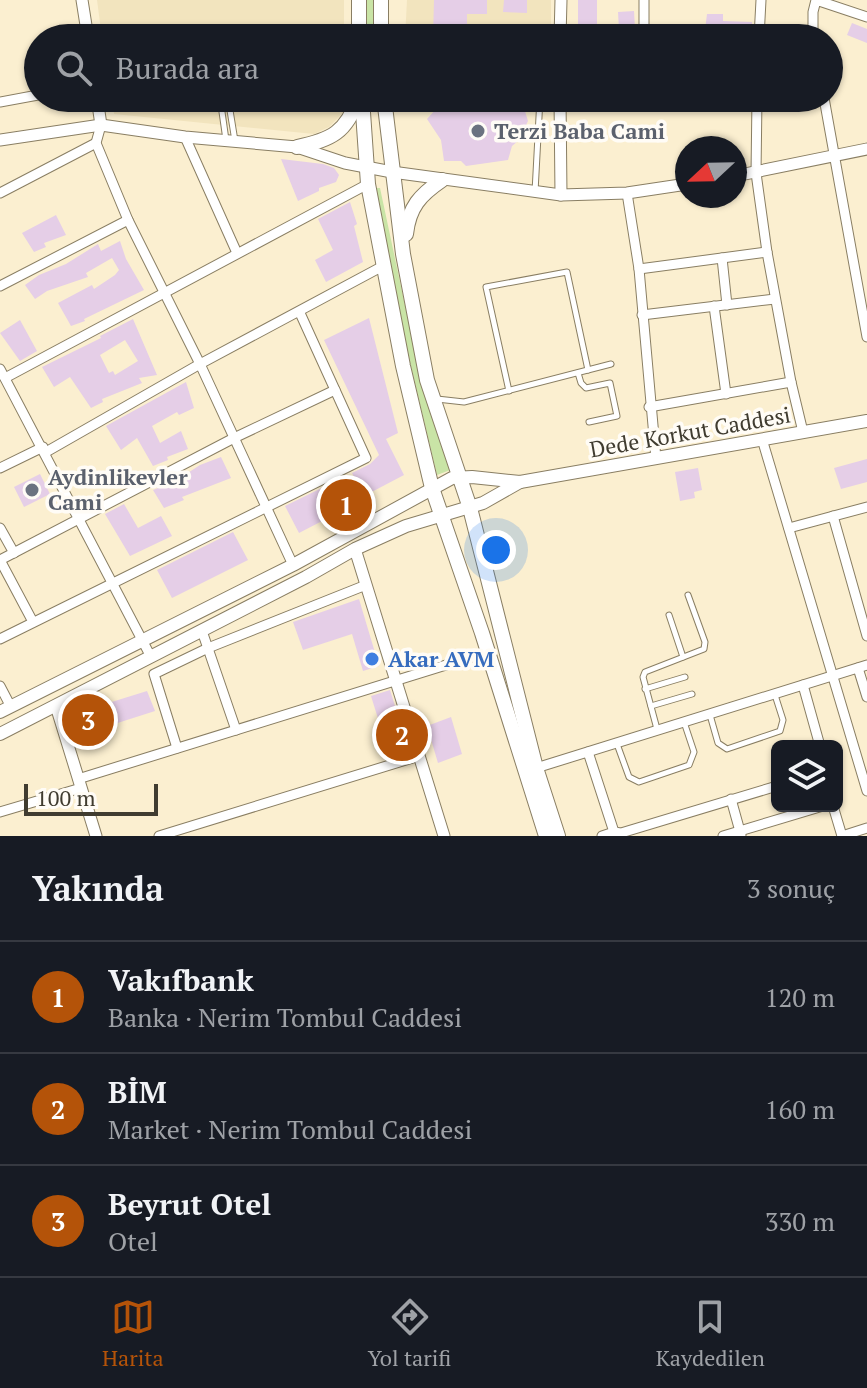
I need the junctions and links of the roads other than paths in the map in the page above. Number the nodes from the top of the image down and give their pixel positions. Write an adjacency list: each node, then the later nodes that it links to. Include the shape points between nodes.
1 (82, 0): 9 (street)
2 (359, 0): 10 (main road)
3 (381, 0): 11 (main road)
4 (561, 0): 12 (street)
5 (644, 0): 13 (street)
6 (761, 0): 14 (street)
7 (816, 0): 8 (street); 15 (street)
8 (867, 17)
9 (86, 24)
10 (359, 24)
11 (381, 24)
12 (560, 24)
13 (644, 24)
14 (760, 24)
15 (813, 24)
16 (24, 98): 17 (street)
17 (0, 102)
18 (99, 112): 28 (street)
19 (224, 112): 31 (lane)
20 (229, 112): 31 (lane)
21 (353, 112): 33 (main road, via 335,135)
22 (361, 112): 36 (main road)
23 (386, 112): 37 (main road)
24 (539, 112): 44 (lane)
25 (560, 112): 46 (street)
26 (757, 112): 38 (street)
27 (827, 112): 35 (street)
28 (101, 125): 29 (street); 30 (street); 32 (street)
29 (185, 137): 31 (street); 49 (street)
30 (0, 140)
31 (231, 141): 33 (street)
32 (96, 143): 43 (street); 47 (street)
33 (297, 147): 36 (street)
34 (867, 149): 35 (street)
35 (835, 154): 38 (street); 61 (street)
36 (366, 168): 37 (street); 41 (main road)
37 (392, 172): 40 (street); 50 (main road)
38 (756, 173): 39 (street); 48 (street)
39 (747, 174)
40 (442, 180): 44 (street); 50 (main road, via 412,209)
41 (368, 184): 49 (street); 52 (main road)
42 (675, 186): 45 (street)
43 (0, 193)
44 (535, 193): 46 (street)
45 (627, 193): 46 (street); 53 (street)
46 (561, 195)
47 (128, 220): 54 (street); 55 (street)
48 (767, 252): 51 (street); 56 (street)
49 (237, 253): 55 (street)
50 (403, 254): 72 (main road)
51 (722, 258): 53 (street); 57 (street)
52 (383, 266): 59 (street); 84 (main road)
53 (639, 269): 60 (street)
54 (0, 286)
55 (164, 291): 62 (street); 67 (street)
56 (775, 299): 57 (street); 68 (street)
57 (727, 305): 58 (street)
58 (714, 306): 60 (street); 71 (street)
59 (300, 313): 62 (street); 69 (street)
60 (642, 315): 73 (street)
61 (867, 337)
62 (200, 364): 77 (street); 79 (street)
63 (611, 364): 65 (lane)
64 (0, 369): 67 (street)
65 (588, 370): 66 (lane); 70 (lane, via 567,272 486,287)
66 (578, 373): 70 (lane); 75 (lane, via 586,388 610,383 617,416)
67 (5, 378): 79 (street)
68 (791, 382): 71 (street); 76 (street)
69 (335, 390): 77 (street); 86 (street, via 366,458)
70 (509, 391): 72 (lane, via 464,402)
71 (726, 394): 73 (street)
72 (432, 399): 82 (main road)
73 (649, 407): 80 (street)
74 (867, 421): 76 (main road, Dede Korkut Caddesi)
75 (589, 422)
76 (803, 432): 78 (main road, Dede Korkut Caddesi)
77 (234, 438): 86 (street); 90 (street)
78 (762, 439): 80 (main road, Dede Korkut Caddesi); 92 (street)
79 (44, 449): 81 (street); 90 (street)
80 (656, 459): 83 (main road, Dede Korkut Caddesi)
81 (0, 468)
82 (461, 477): 83 (main road, Dede Korkut Caddesi); 84 (main road); 87 (main road)
83 (520, 482): 87 (main road, Dede Korkut Caddesi)
84 (432, 488): 88 (main road); 96 (main road)
85 (867, 507): 89 (street)
86 (266, 508): 96 (street); 97 (street)
87 (470, 508): 88 (main road, Dede Korkut Caddesi); 133 (main road)
88 (441, 515): 93 (main road, Dede Korkut Caddesi); 107 (main road)
89 (833, 516): 92 (street); 103 (street)
90 (80, 519): 94 (street); 97 (street)
91 (0, 528): 94 (street)
92 (789, 528): 111 (street)
93 (355, 549): 98 (street); 102 (main road, Dede Korkut Caddesi)
94 (14, 553): 95 (street)
95 (0, 560): 101 (street)
96 (293, 565): 105 (main road)
97 (112, 581): 101 (street); 105 (street)
98 (366, 585): 106 (street); 113 (street)
99 (688, 595): 109 (lane, via 705,642 699,653)
100 (669, 615): 109 (lane)
101 (33, 622): 104 (street)
102 (202, 631): 106 (street); 108 (main road, Dede Korkut Caddesi)
103 (867, 636)
104 (0, 639)
105 (142, 641): 108 (street); 122 (main road)
106 (208, 648): 125 (street); 130 (street, via 154,674)
107 (488, 652): 113 (street); 148 (main road)
108 (151, 657): 120 (main road, Dede Korkut Caddesi)
109 (683, 657): 116 (lane, via 645,672)
110 (862, 667): 111 (street); 119 (street)
111 (832, 676): 114 (street); 136 (street)
112 (685, 677): 116 (lane)
113 (396, 681): 125 (street); 132 (street)
114 (803, 685): 118 (street); 128 (street)
115 (0, 686): 122 (street)
116 (645, 689): 121 (lane)
117 (692, 694): 121 (lane)
118 (774, 694): 123 (street); 123 (lane, via 783,720 780,731 727,749 718,743)
119 (867, 697)
120 (56, 706): 127 (main road, Dede Korkut Caddesi); 134 (street)
121 (651, 706): 126 (lane)
122 (6, 710)
123 (710, 714): 124 (street)
124 (684, 722): 126 (street); 129 (lane, via 694,752 689,765 639,782 629,777)
125 (236, 730): 130 (street)
126 (658, 730): 129 (street)
127 (0, 734)
128 (818, 740)
129 (617, 743): 131 (street)
130 (177, 748): 134 (street)
131 (588, 752): 133 (street); 143 (street)
132 (419, 756): 146 (street); 147 (street)
133 (536, 768): 149 (main road)
134 (80, 783): 138 (street); 145 (street)
135 (771, 788): 137 (street)
136 (867, 791)
137 (731, 799): 142 (street); 143 (street)
138 (0, 812)
139 (805, 812): 142 (street)
140 (835, 812): 152 (street)
141 (867, 828): 144 (street)
142 (741, 833): 151 (street)
143 (619, 834): 150 (street)
144 (856, 834): 152 (street)
145 (96, 836)
146 (159, 836)
147 (444, 836)
148 (546, 836)
149 (558, 836)
150 (602, 836)
151 (723, 836)
152 (842, 836)

